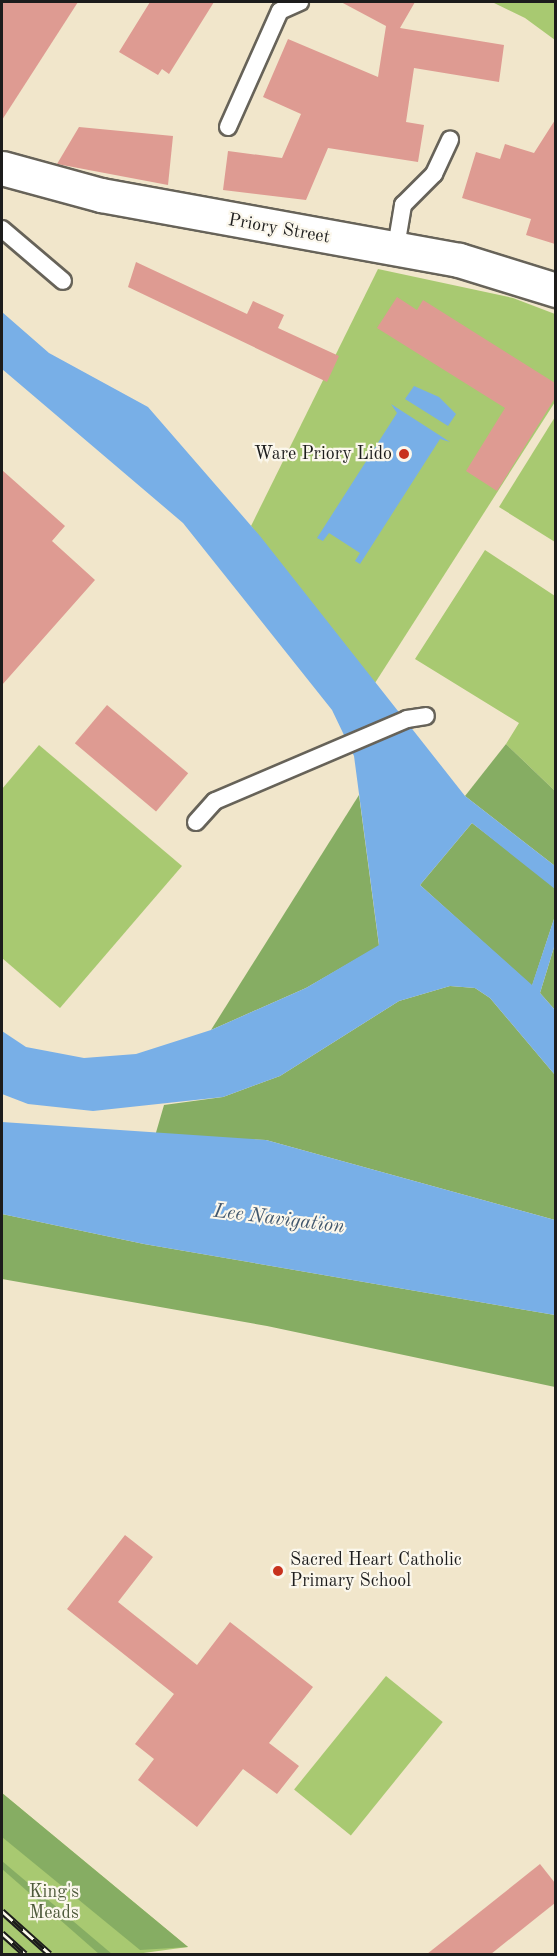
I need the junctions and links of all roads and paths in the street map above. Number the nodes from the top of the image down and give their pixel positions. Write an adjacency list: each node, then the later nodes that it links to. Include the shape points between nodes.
1 (300, 2): 2 (lane, via 280,11)
2 (228, 127)
3 (450, 140): 6 (lane, via 434,174 403,205)
4 (2, 168): 6 (street, Priory Street, via 101,195)
5 (2, 229): 7 (lane)
6 (396, 247): 8 (street, Priory Street, via 513,273)
7 (63, 281)
8 (555, 290)
9 (426, 716): 10 (lane, via 407,719 215,801)
10 (196, 822)

